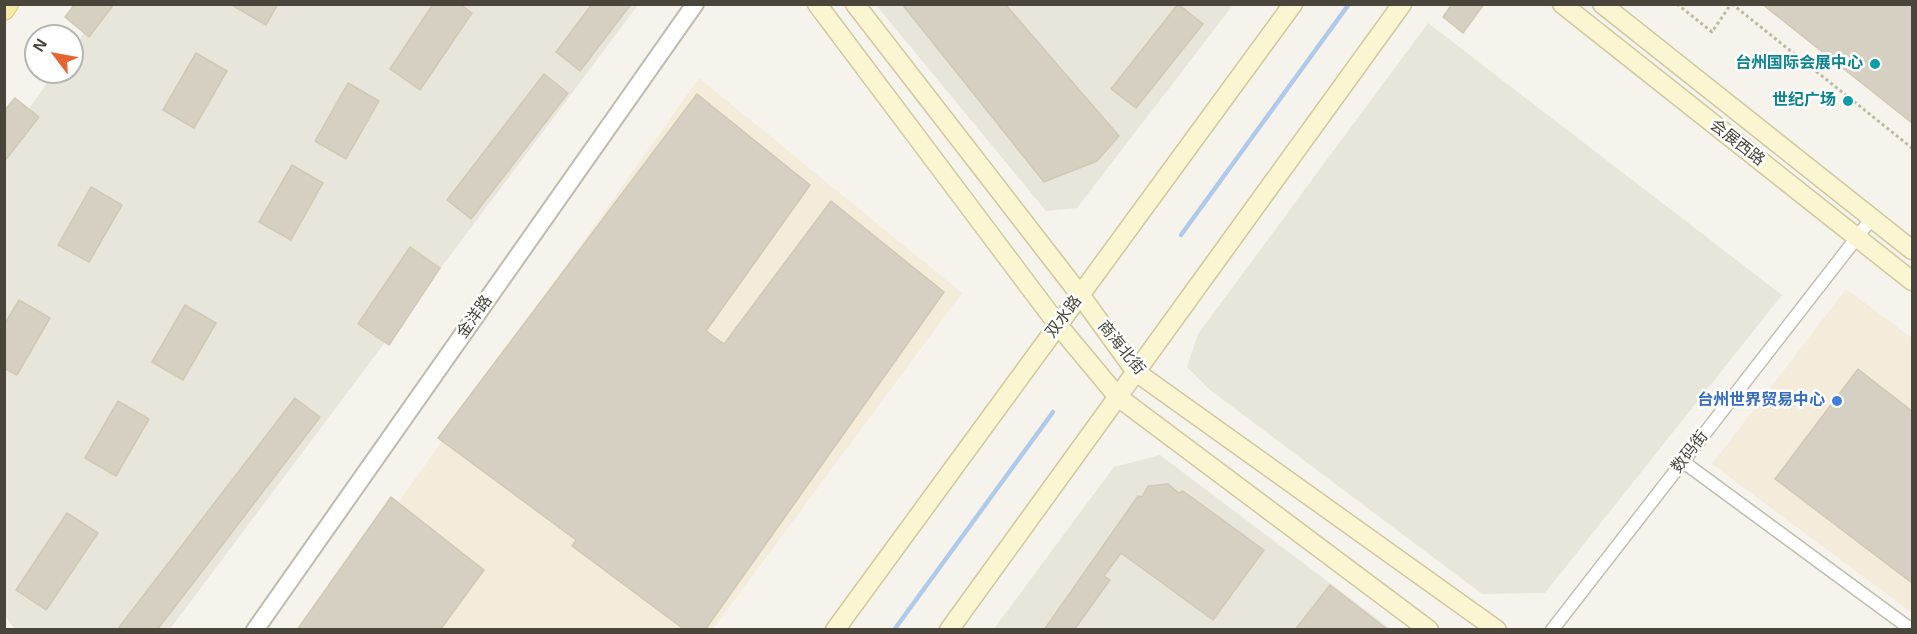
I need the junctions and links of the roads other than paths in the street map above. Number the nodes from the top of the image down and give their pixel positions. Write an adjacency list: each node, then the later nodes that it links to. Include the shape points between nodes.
1 (8, 4): 9 (main road)
2 (695, 4): 19 (street, 金洋路)
3 (817, 4): 15 (main road, 商海北街)
4 (855, 4): 14 (main road, 商海北街)
5 (1293, 4): 14 (main road, 双水路)
6 (1402, 4): 16 (main road)
7 (1562, 4): 11 (main road, 会展西路)
8 (1602, 4): 10 (main road, 会展西路)
9 (4, 10)
10 (1872, 218): 11 (street, 数码街); 12 (main road, 会展西路)
11 (1858, 238): 13 (main road, 会展西路); 18 (street, 数码街)
12 (1912, 250)
13 (1912, 281)
14 (1081, 296): 15 (main road, 双水路); 16 (main road, 商海北街)
15 (1058, 325): 17 (main road, 商海北街); 20 (main road, 双水路)
16 (1136, 372): 17 (main road); 23 (main road, 商海北街)
17 (1118, 397): 21 (main road); 22 (main road, 商海北街)
18 (1682, 461): 24 (street, 数码街); 25 (street)
19 (255, 630)
20 (835, 630)
21 (949, 630)
22 (1429, 630)
23 (1497, 630)
24 (1552, 630)
25 (1912, 630)

